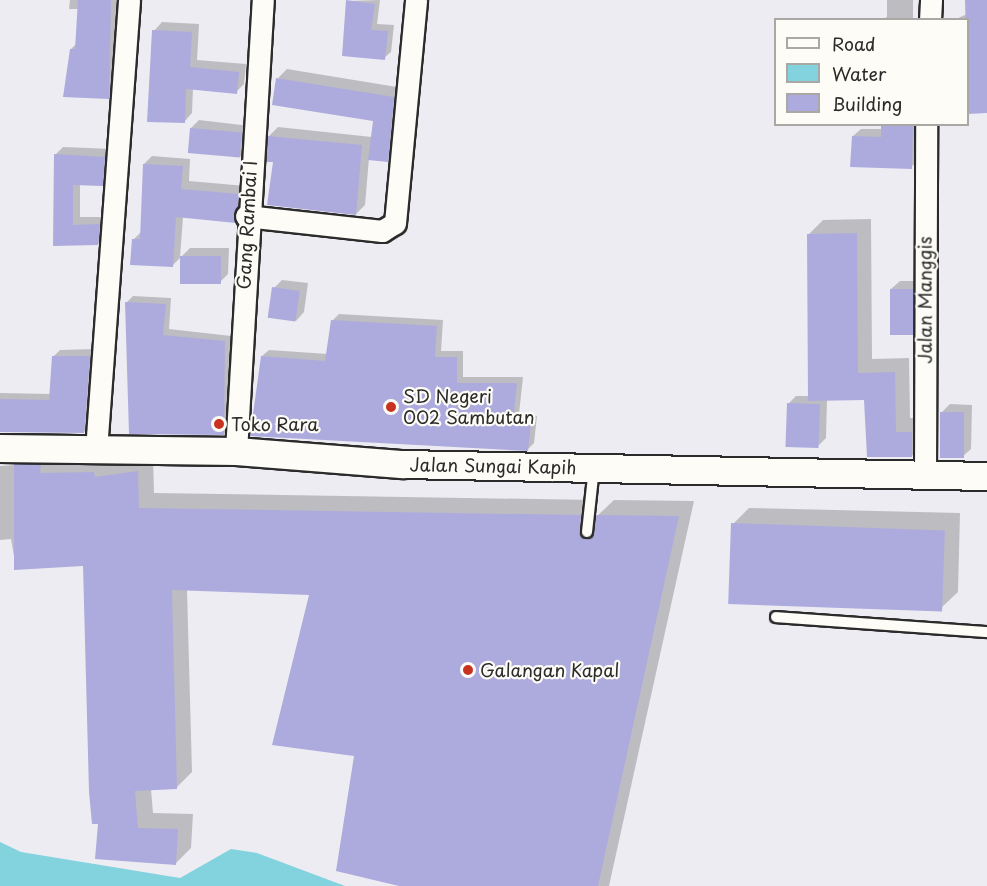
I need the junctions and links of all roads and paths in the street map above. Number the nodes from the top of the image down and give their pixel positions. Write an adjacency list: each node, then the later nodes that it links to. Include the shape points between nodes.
1 (129, 0): 9 (street)
2 (263, 0): 7 (street, Gang Rambai I)
3 (416, 0): 7 (street, via 396,223 382,231)
4 (931, 0): 5 (street)
5 (930, 18)
6 (926, 126): 12 (street, Jalan Manggis)
7 (246, 216): 10 (street, Gang Rambai I)
8 (0, 448): 9 (street, Jalan Sungai Kapih)
9 (96, 450): 10 (street, Jalan Sungai Kapih)
10 (236, 450): 11 (street, Jalan Sungai Kapih, via 403,464)
11 (594, 468): 12 (street, Jalan Sungai Kapih); 14 (lane)
12 (925, 475): 13 (street, Jalan Sungai Kapih)
13 (987, 476)
14 (587, 532)
15 (776, 617): 16 (lane)
16 (987, 632)

